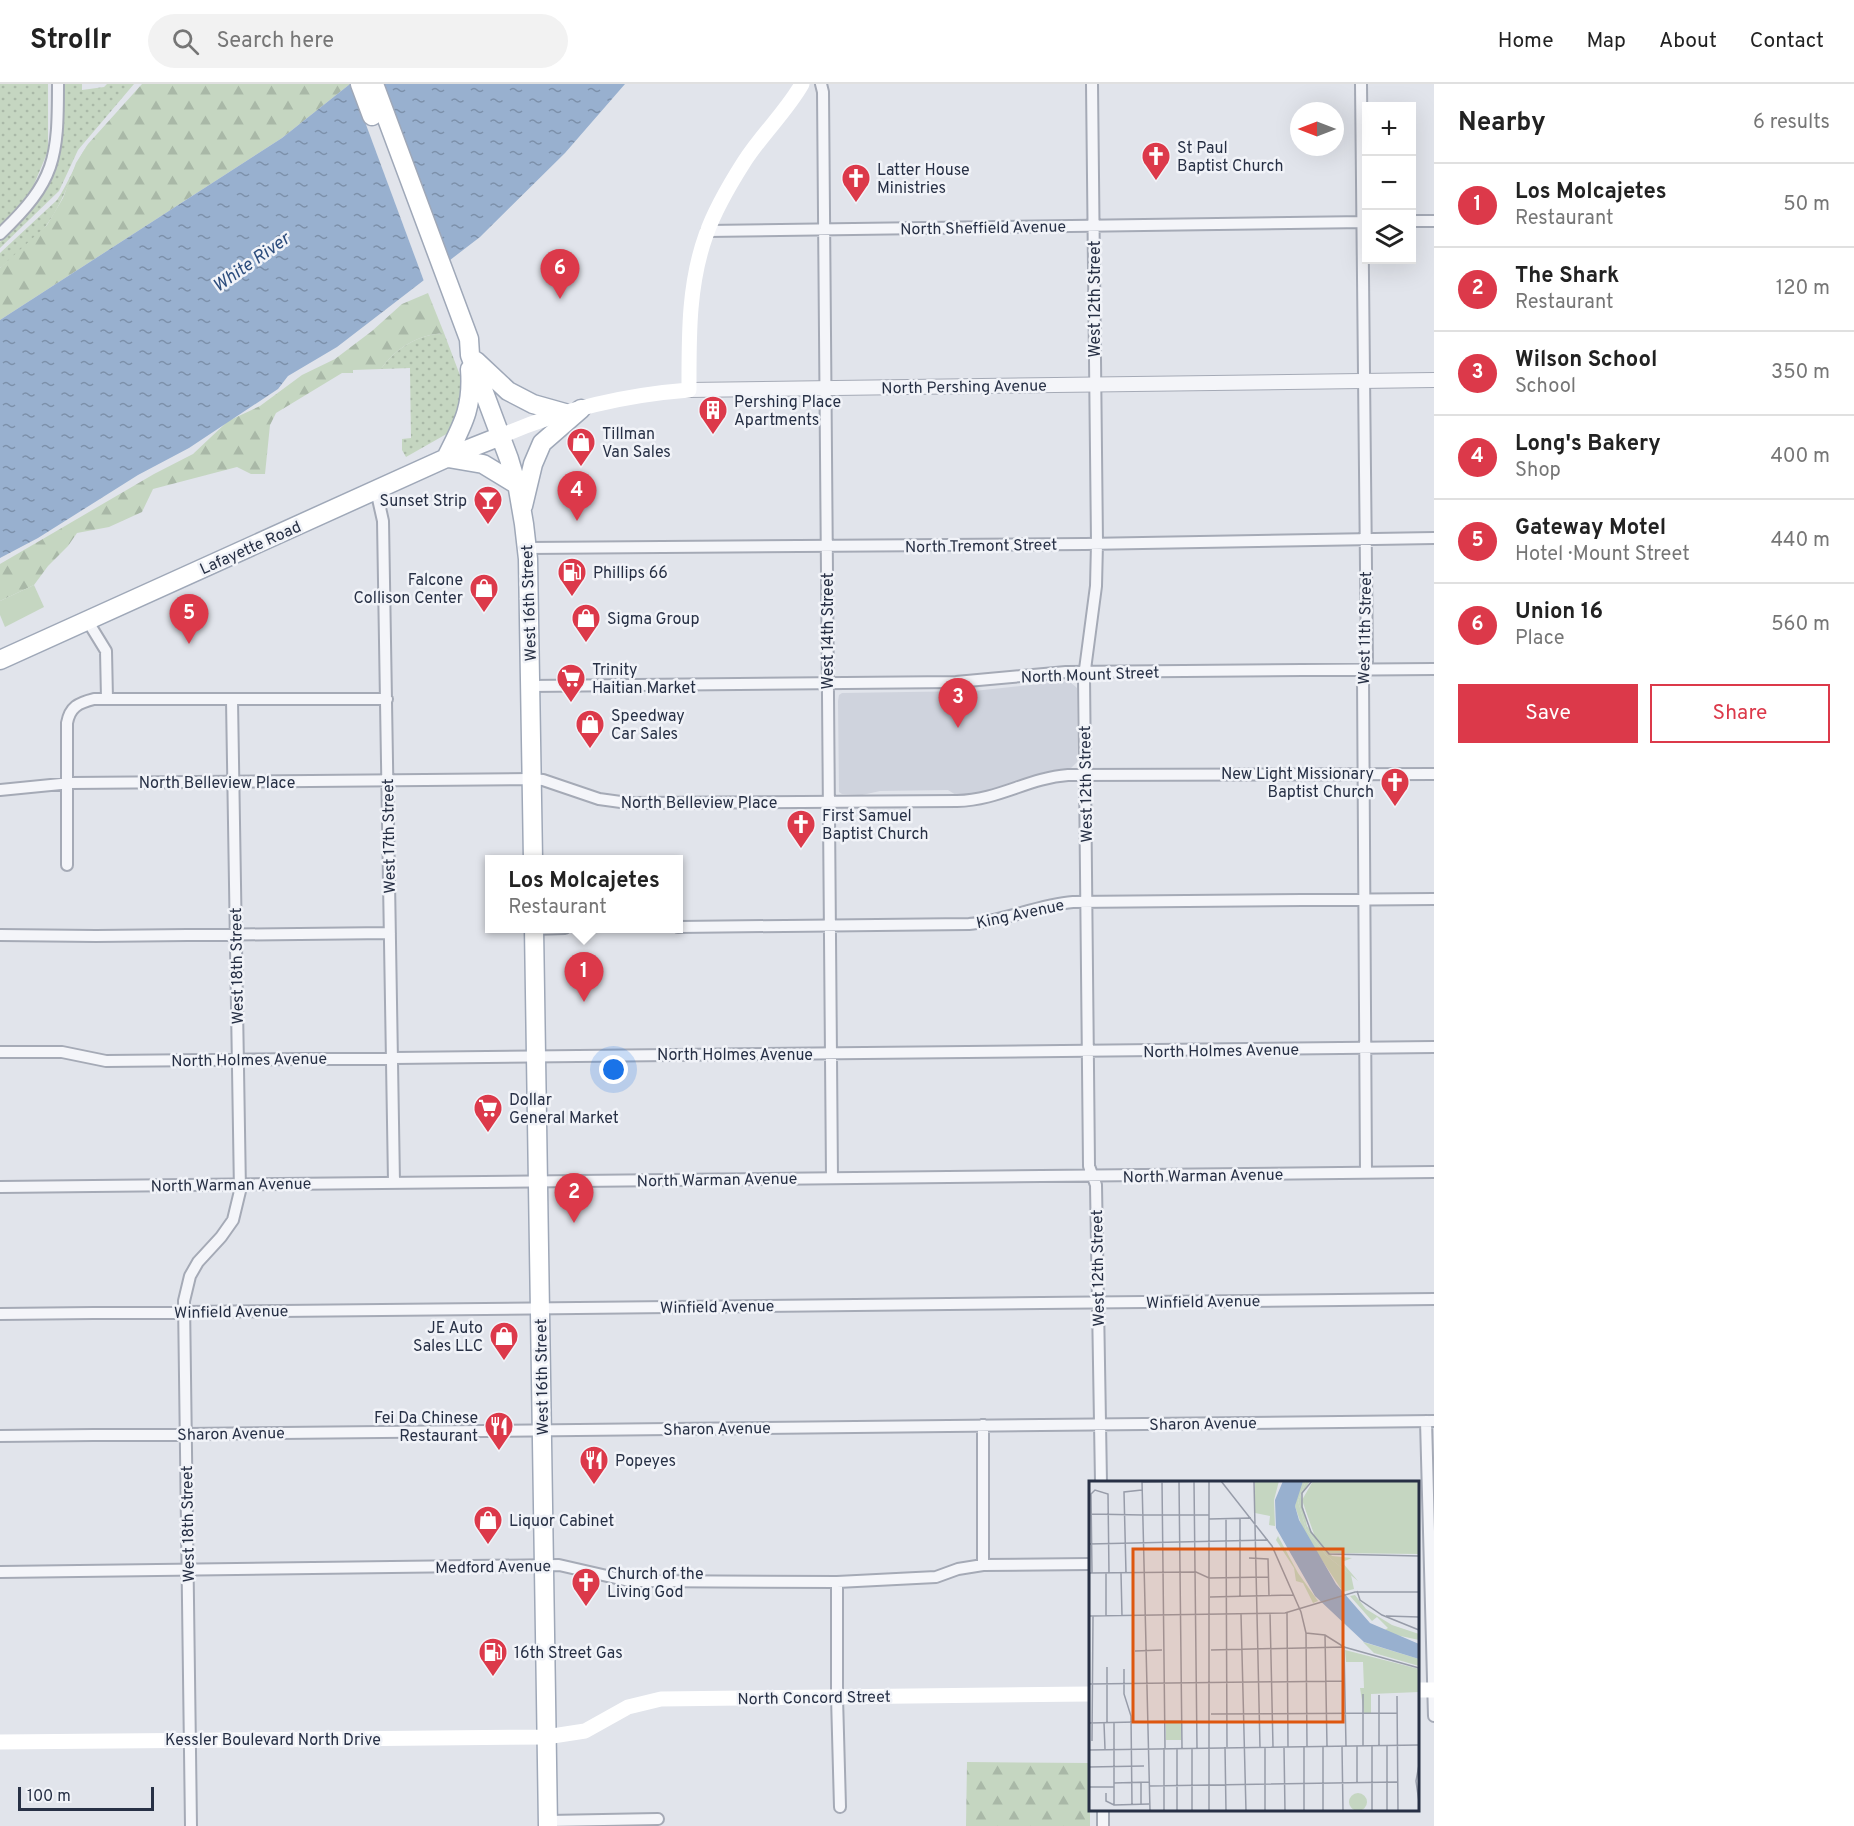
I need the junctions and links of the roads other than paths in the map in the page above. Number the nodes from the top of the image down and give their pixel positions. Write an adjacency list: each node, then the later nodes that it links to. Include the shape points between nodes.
1 (58, 84): 15 (street, via 57,143 46,177 28,206)
2 (360, 84): 17 (main road, West 16th Street)
3 (374, 84): 17 (main road, West 16th Street)
4 (802, 84): 14 (main road, via 746,160)
5 (821, 84): 13 (street, West 14th Street)
6 (1092, 84): 12 (street, West 12th Street)
7 (1361, 84): 8 (street, West 11th Street)
8 (1364, 210)
9 (1416, 221): 10 (street)
10 (1434, 221)
11 (1362, 222): 12 (street, North Sheffield Avenue)
12 (1093, 226): 13 (street, North Sheffield Avenue); 21 (street, West 12th Street)
13 (824, 229): 14 (street, North Sheffield Avenue); 22 (street, West 14th Street)
14 (707, 231): 23 (main road, via 691,297)
15 (0, 234)
16 (1364, 264): 20 (street, West 11th Street)
17 (456, 323): 18 (main road, West 16th Street, via 458,343)
18 (470, 355): 24 (main road, via 508,392 532,404); 25 (main road, West 16th Street); 26 (main road, via 469,410)
19 (1434, 380): 20 (street, North Pershing Avenue)
20 (1364, 381): 21 (street, North Pershing Avenue); 31 (street, West 11th Street)
21 (1094, 384): 22 (street, North Pershing Avenue); 32 (street, West 12th Street)
22 (825, 388): 23 (street, North Pershing Avenue); 33 (street, West 14th Street)
23 (689, 390): 24 (main road, North Pershing Avenue, via 626,397)
24 (573, 411): 25 (main road, North Pershing Avenue); 29 (main road, via 542,443 532,464)
25 (501, 436): 26 (main road, Lafayette Road); 27 (main road, West 16th Street)
26 (446, 458): 27 (main road, via 483,464); 28 (main road, Lafayette Road)
27 (516, 484): 29 (main road, West 16th Street)
28 (376, 490): 35 (main road, Lafayette Road); 43 (street, West 17th Street, via 383,521)
29 (522, 510): 34 (main road, West 16th Street)
30 (1434, 538): 31 (street, North Tremont Street)
31 (1365, 539): 32 (street, North Tremont Street); 37 (street, West 11th Street)
32 (1096, 543): 33 (street, North Tremont Street); 39 (street, West 12th Street, via 1096,586)
33 (826, 546): 34 (street, North Tremont Street); 40 (street, West 14th Street)
34 (527, 548): 41 (main road, West 16th Street)
35 (87, 620): 36 (main road, Lafayette Road); 42 (street, via 106,651)
36 (0, 660)
37 (1365, 669): 38 (street, North Mount Street); 39 (street, North Mount Street); 46 (street, West 11th Street)
38 (1434, 669)
39 (1085, 672): 40 (street, North Mount Street, via 974,682); 45 (street, West 12th Street)
40 (828, 683): 41 (street, North Mount Street); 53 (street, West 14th Street)
41 (530, 686): 48 (main road, West 16th Street)
42 (107, 699): 44 (street); 51 (street, via 78,703 72,708 67,723)
43 (387, 699): 44 (street); 49 (street, West 17th Street)
44 (232, 700): 50 (street, West 18th Street)
45 (1085, 774): 46 (street, North Belleview Place); 53 (street, North Belleview Place, via 1050,777 975,799); 58 (street, West 12th Street)
46 (1363, 774): 47 (street, North Belleview Place); 56 (street, West 11th Street)
47 (1434, 774)
48 (531, 779): 49 (street, North Belleview Place); 53 (street, North Belleview Place, via 628,803); 54 (main road, West 16th Street)
49 (387, 780): 50 (street, North Belleview Place); 61 (street, West 17th Street)
50 (234, 782): 51 (street, North Belleview Place); 64 (street, West 18th Street)
51 (66, 783): 52 (street, North Belleview Place); 55 (street)
52 (0, 790)
53 (829, 801): 59 (street, West 14th Street)
54 (533, 855)
55 (67, 866)
56 (1364, 899): 57 (street, King Avenue); 58 (street, King Avenue); 66 (street, West 11th Street)
57 (1434, 899)
58 (1086, 902): 59 (street, King Avenue, via 1047,905 973,924); 67 (street, West 12th Street)
59 (830, 926): 60 (street, King Avenue); 69 (street, West 14th Street)
60 (683, 927)
61 (390, 933): 64 (street); 71 (street, West 17th Street)
62 (534, 933): 70 (main road, West 16th Street)
63 (0, 935): 64 (street)
64 (236, 935): 72 (street, West 18th Street)
65 (1434, 1047): 66 (street, North Holmes Avenue)
66 (1365, 1048): 67 (street, North Holmes Avenue); 74 (street, West 11th Street)
67 (1087, 1051): 69 (street, North Holmes Avenue); 75 (street, West 12th Street)
68 (0, 1052): 72 (street, North Holmes Avenue, via 62,1052 106,1060)
69 (831, 1053): 70 (street, North Holmes Avenue); 76 (street, West 14th Street)
70 (536, 1056): 71 (street, North Holmes Avenue); 77 (main road, West 16th Street)
71 (392, 1058): 72 (street, North Holmes Avenue); 78 (street, West 17th Street)
72 (238, 1060): 79 (street, West 18th Street)
73 (1434, 1172): 74 (street, North Warman Avenue)
74 (1366, 1173): 75 (street, North Warman Avenue)
75 (1092, 1176): 76 (street, North Warman Avenue); 82 (street, West 12th Street, via 1096,1185)
76 (832, 1178): 77 (street, North Warman Avenue)
77 (537, 1181): 78 (street, North Warman Avenue); 83 (main road, West 16th Street)
78 (394, 1182): 79 (street, North Warman Avenue)
79 (239, 1184): 80 (street, North Warman Avenue); 84 (street, West 18th Street, via 240,1200 233,1220 190,1276)
80 (0, 1187)
81 (1434, 1299): 82 (street, Winfield Avenue)
82 (1098, 1302): 83 (street, Winfield Avenue); 87 (street, West 12th Street)
83 (540, 1307): 84 (street, Winfield Avenue); 89 (main road, West 16th Street)
84 (184, 1311): 85 (street, Winfield Avenue); 90 (street, West 18th Street)
85 (0, 1314)
86 (1430, 1421): 87 (street, Sharon Avenue); 93 (street)
87 (1100, 1424): 88 (street, Sharon Avenue); 92 (street, West 12th Street)
88 (983, 1425): 89 (street, Sharon Avenue); 96 (street)
89 (541, 1430): 90 (street, Sharon Avenue); 95 (main road, West 16th Street)
90 (186, 1434): 91 (street, Sharon Avenue); 97 (street, West 18th Street)
91 (0, 1436)
92 (1101, 1481)
93 (1427, 1558): 100 (street)
94 (1089, 1564): 96 (street, Medford Avenue)
95 (543, 1565): 97 (street, Medford Avenue); 99 (street, Medford Avenue, via 635,1582); 104 (main road, West 16th Street)
96 (983, 1565): 99 (street, Medford Avenue, via 936,1576)
97 (187, 1569): 98 (street, Medford Avenue); 105 (street, West 18th Street)
98 (0, 1572)
99 (837, 1582): 102 (street)
100 (1428, 1690): 103 (street)
101 (1089, 1694): 102 (main road, North Concord Street)
102 (837, 1697): 104 (main road, North Concord Street, via 652,1700 623,1709 585,1731); 107 (street)
103 (1434, 1716)
104 (546, 1737): 105 (main road, Kessler Boulevard North Drive); 110 (main road, West 16th Street)
105 (190, 1739): 106 (main road, Kessler Boulevard North Drive); 111 (street, West 18th Street)
106 (0, 1742)
107 (840, 1808)
108 (1103, 1811): 112 (street)
109 (658, 1820): 110 (street)
110 (548, 1823)
111 (191, 1826)
112 (1104, 1826)

